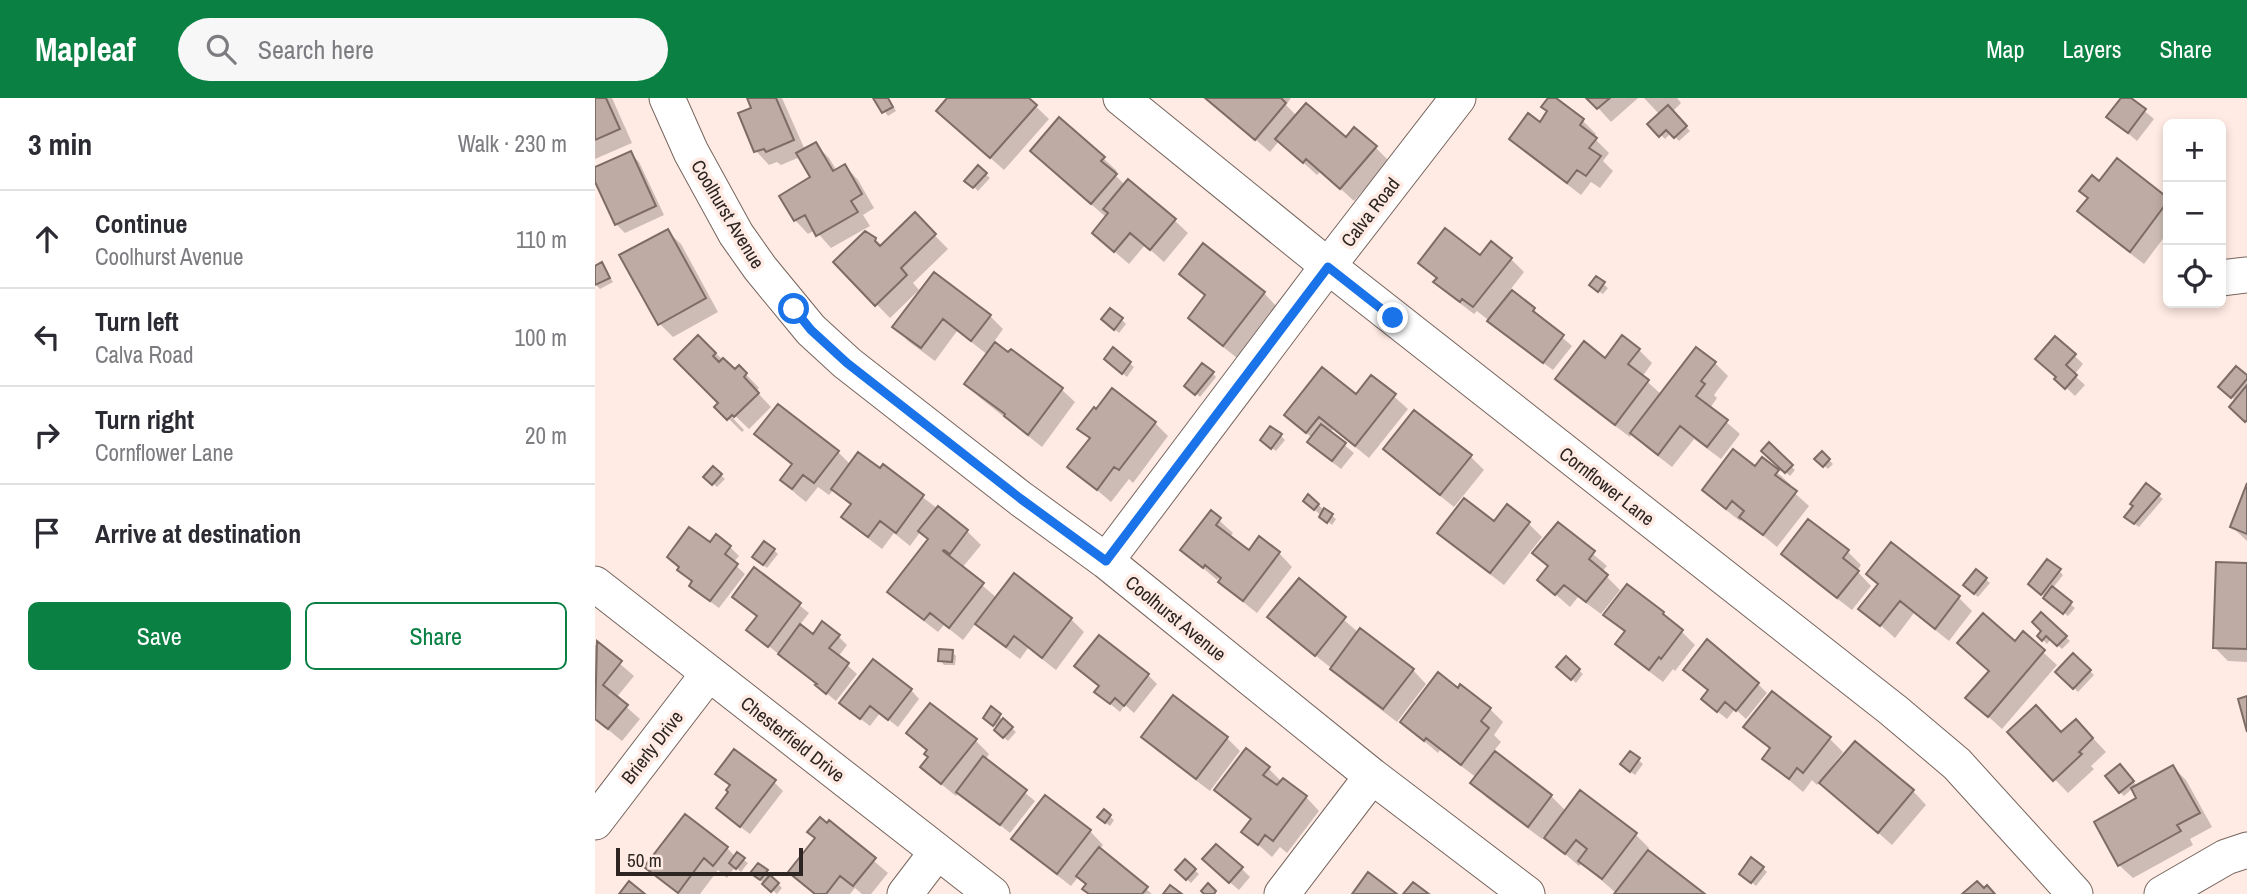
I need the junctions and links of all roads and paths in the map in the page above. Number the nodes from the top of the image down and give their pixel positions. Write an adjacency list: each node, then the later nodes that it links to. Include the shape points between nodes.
1 (667, 98): 7 (street, Coolhurst Avenue, via 736,234 811,330 922,422)
2 (1121, 98): 4 (street, Cornflower Lane)
3 (1458, 98): 4 (street, Calva Road)
4 (1328, 267): 7 (street, Calva Road); 18 (street, Cornflower Lane, via 1893,710 1957,764)
5 (2247, 275): 6 (street)
6 (2226, 277)
7 (1106, 561): 10 (street, Coolhurst Avenue)
8 (595, 584): 9 (street, Chesterfield Drive)
9 (709, 673): 11 (street, Brierly Drive); 13 (street, Chesterfield Drive)
10 (1372, 776): 16 (street); 17 (street, Coolhurst Avenue)
11 (595, 822)
12 (2247, 850): 19 (street)
13 (937, 852): 14 (street); 15 (street, Chesterfield Drive)
14 (905, 894)
15 (992, 894)
16 (1282, 894)
17 (1527, 894)
18 (2075, 894)
19 (2162, 894)

